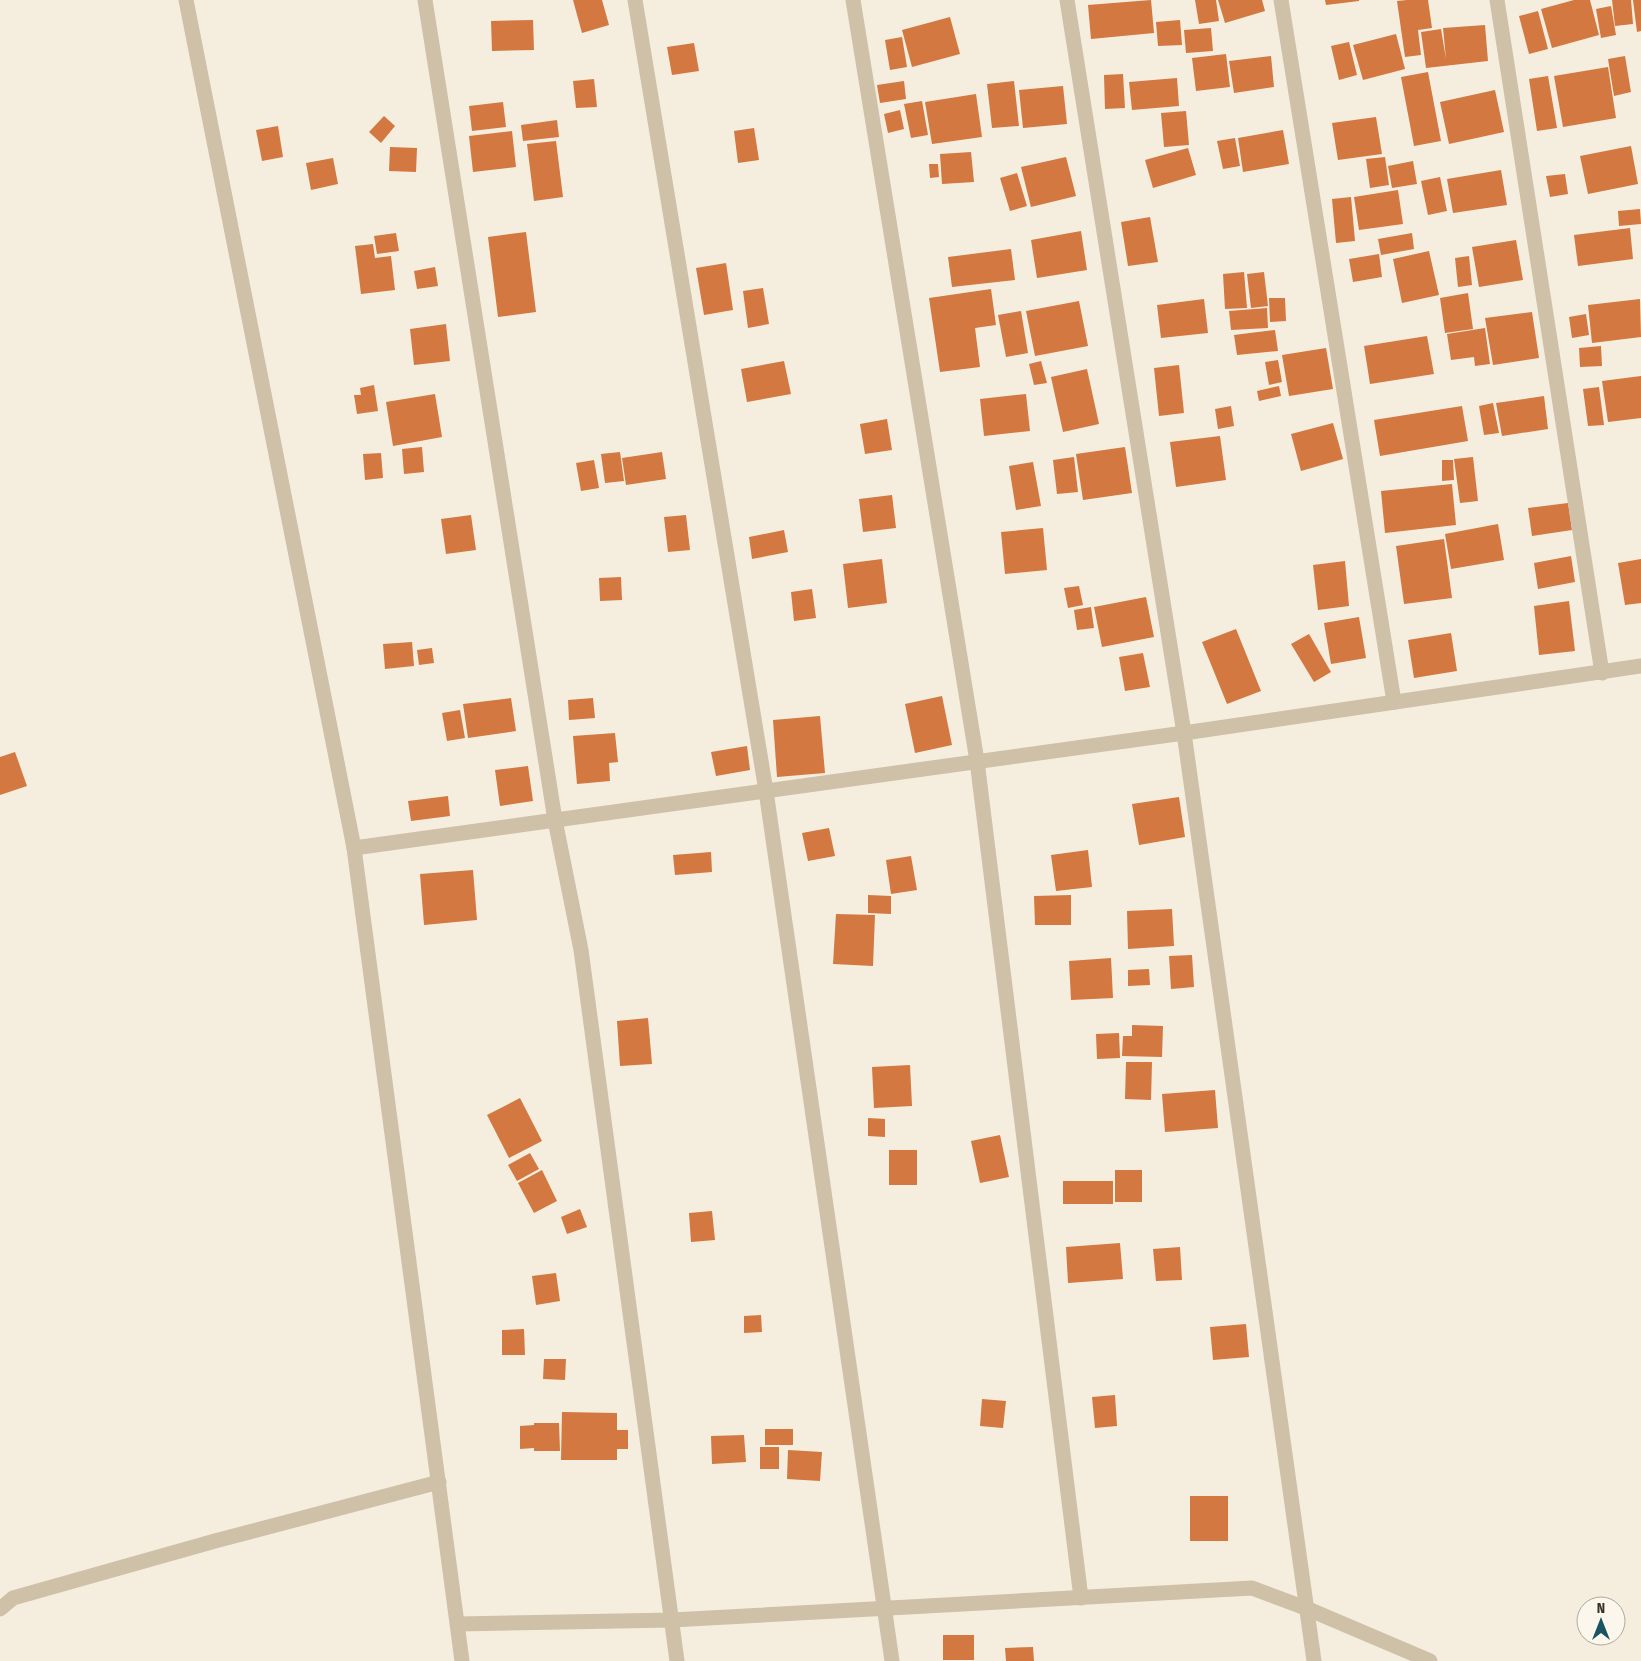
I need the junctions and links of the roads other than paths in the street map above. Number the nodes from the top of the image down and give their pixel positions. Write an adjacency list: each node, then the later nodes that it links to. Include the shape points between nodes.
1 (186, 0): 15 (street)
2 (425, 0): 14 (street)
3 (635, 0): 13 (street)
4 (853, 0): 12 (street)
5 (1067, 0): 11 (street)
6 (1281, 0): 10 (street)
7 (1497, 0): 9 (street)
8 (1641, 666): 9 (street)
9 (1602, 672): 10 (street)
10 (1394, 702): 11 (street)
11 (1184, 733): 12 (street); 19 (street)
12 (976, 761): 13 (street); 17 (street)
13 (766, 791): 14 (street); 20 (street)
14 (555, 820): 15 (street); 21 (street, via 582,950)
15 (354, 848): 16 (street)
16 (439, 1482): 18 (street, via 23,1595); 22 (street)
17 (1081, 1598): 19 (street, via 1252,1588); 20 (street)
18 (0, 1609)
19 (1308, 1609): 26 (street); 27 (street)
20 (885, 1610): 21 (street); 25 (street)
21 (672, 1620): 22 (street); 24 (street)
22 (458, 1624): 23 (street)
23 (462, 1661)
24 (677, 1661)
25 (892, 1661)
26 (1314, 1661)
27 (1430, 1661)

